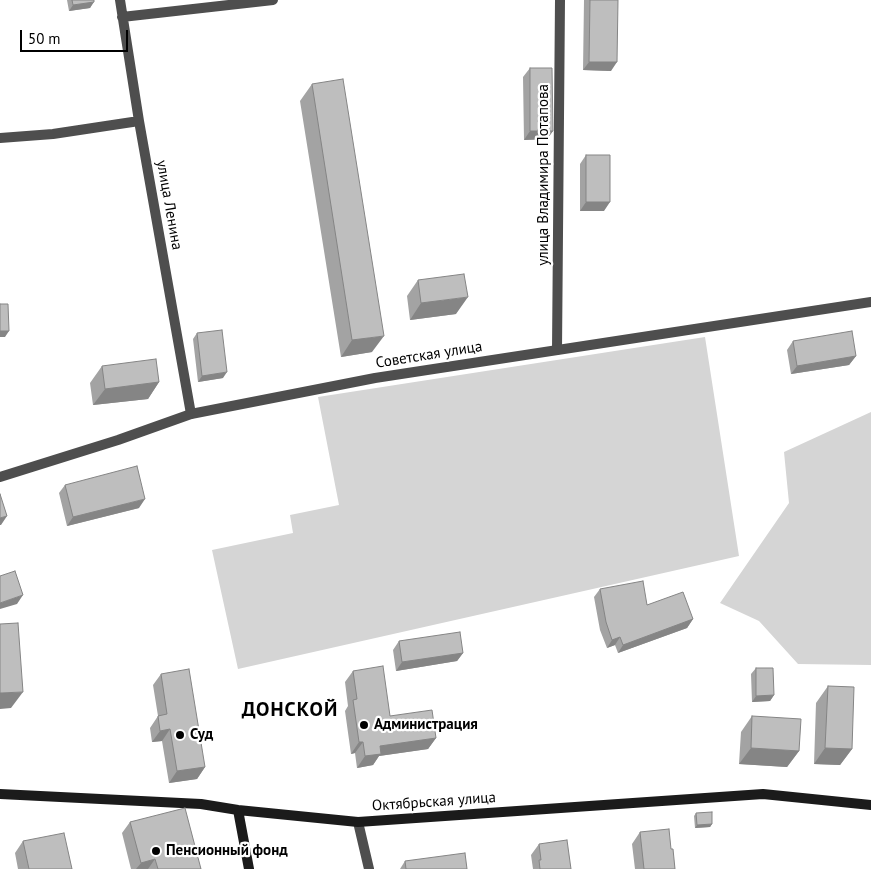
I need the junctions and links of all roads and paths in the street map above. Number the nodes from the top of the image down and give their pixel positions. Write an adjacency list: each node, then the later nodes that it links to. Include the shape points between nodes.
1 (120, 0): 4 (street, улица Ленина)
2 (273, 0): 4 (street)
3 (560, 0): 8 (street, улица Владимира Потапова)
4 (122, 17): 5 (street, улица Ленина)
5 (139, 121): 6 (street); 9 (street, улица Ленина)
6 (0, 138)
7 (871, 302): 8 (street, Советская улица)
8 (557, 350): 9 (street, Советская улица, via 375,378)
9 (190, 414): 10 (street, Советская улица)
10 (0, 477)
11 (0, 794): 13 (main road, Октябрьская улица, via 201,804)
12 (871, 805): 14 (main road, Октябрьская улица, via 763,794)
13 (238, 810): 14 (main road, Октябрьская улица); 15 (main road)
14 (358, 822): 16 (street)
15 (249, 869)
16 (369, 869)

